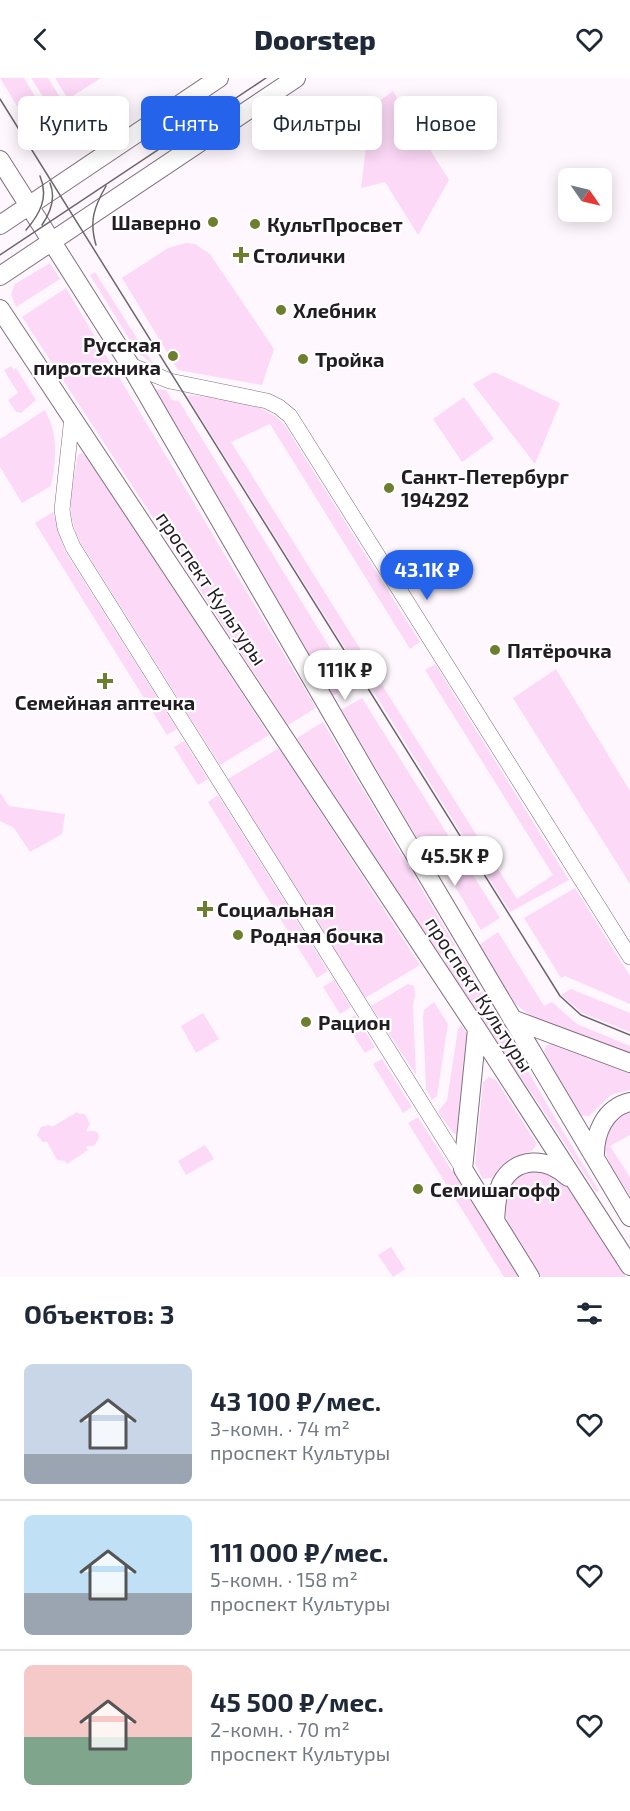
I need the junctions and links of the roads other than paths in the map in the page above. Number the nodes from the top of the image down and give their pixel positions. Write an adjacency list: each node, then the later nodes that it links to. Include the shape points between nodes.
1 (219, 78): 4 (main road)
2 (296, 78): 6 (main road)
3 (0, 160): 4 (main road, проспект Культуры)
4 (29, 206): 5 (main road); 6 (main road, проспект Культуры)
5 (0, 225)
6 (52, 241): 7 (main road); 9 (main road, проспект Культуры)
7 (0, 276)
8 (0, 309): 10 (main road, проспект Культуры)
9 (130, 364): 11 (street, via 170,381 267,401 290,416); 12 (main road, проспект Культуры)
10 (72, 417): 13 (main road, проспект Культуры); 17 (street, via 62,510 73,547)
11 (630, 957)
12 (512, 1019): 14 (main road); 16 (main road, проспект Культуры)
13 (477, 1029): 17 (main road); 18 (main road, проспект Культуры)
14 (630, 1063)
15 (630, 1102): 16 (main road, via 610,1112 601,1125)
16 (595, 1158): 19 (main road, проспект Культуры)
17 (463, 1169): 20 (main road)
18 (583, 1193): 20 (main road, via 558,1168 526,1162 502,1182); 21 (main road, проспект Культуры)
19 (630, 1217)
20 (495, 1221): 22 (main road)
21 (630, 1266)
22 (530, 1277)

